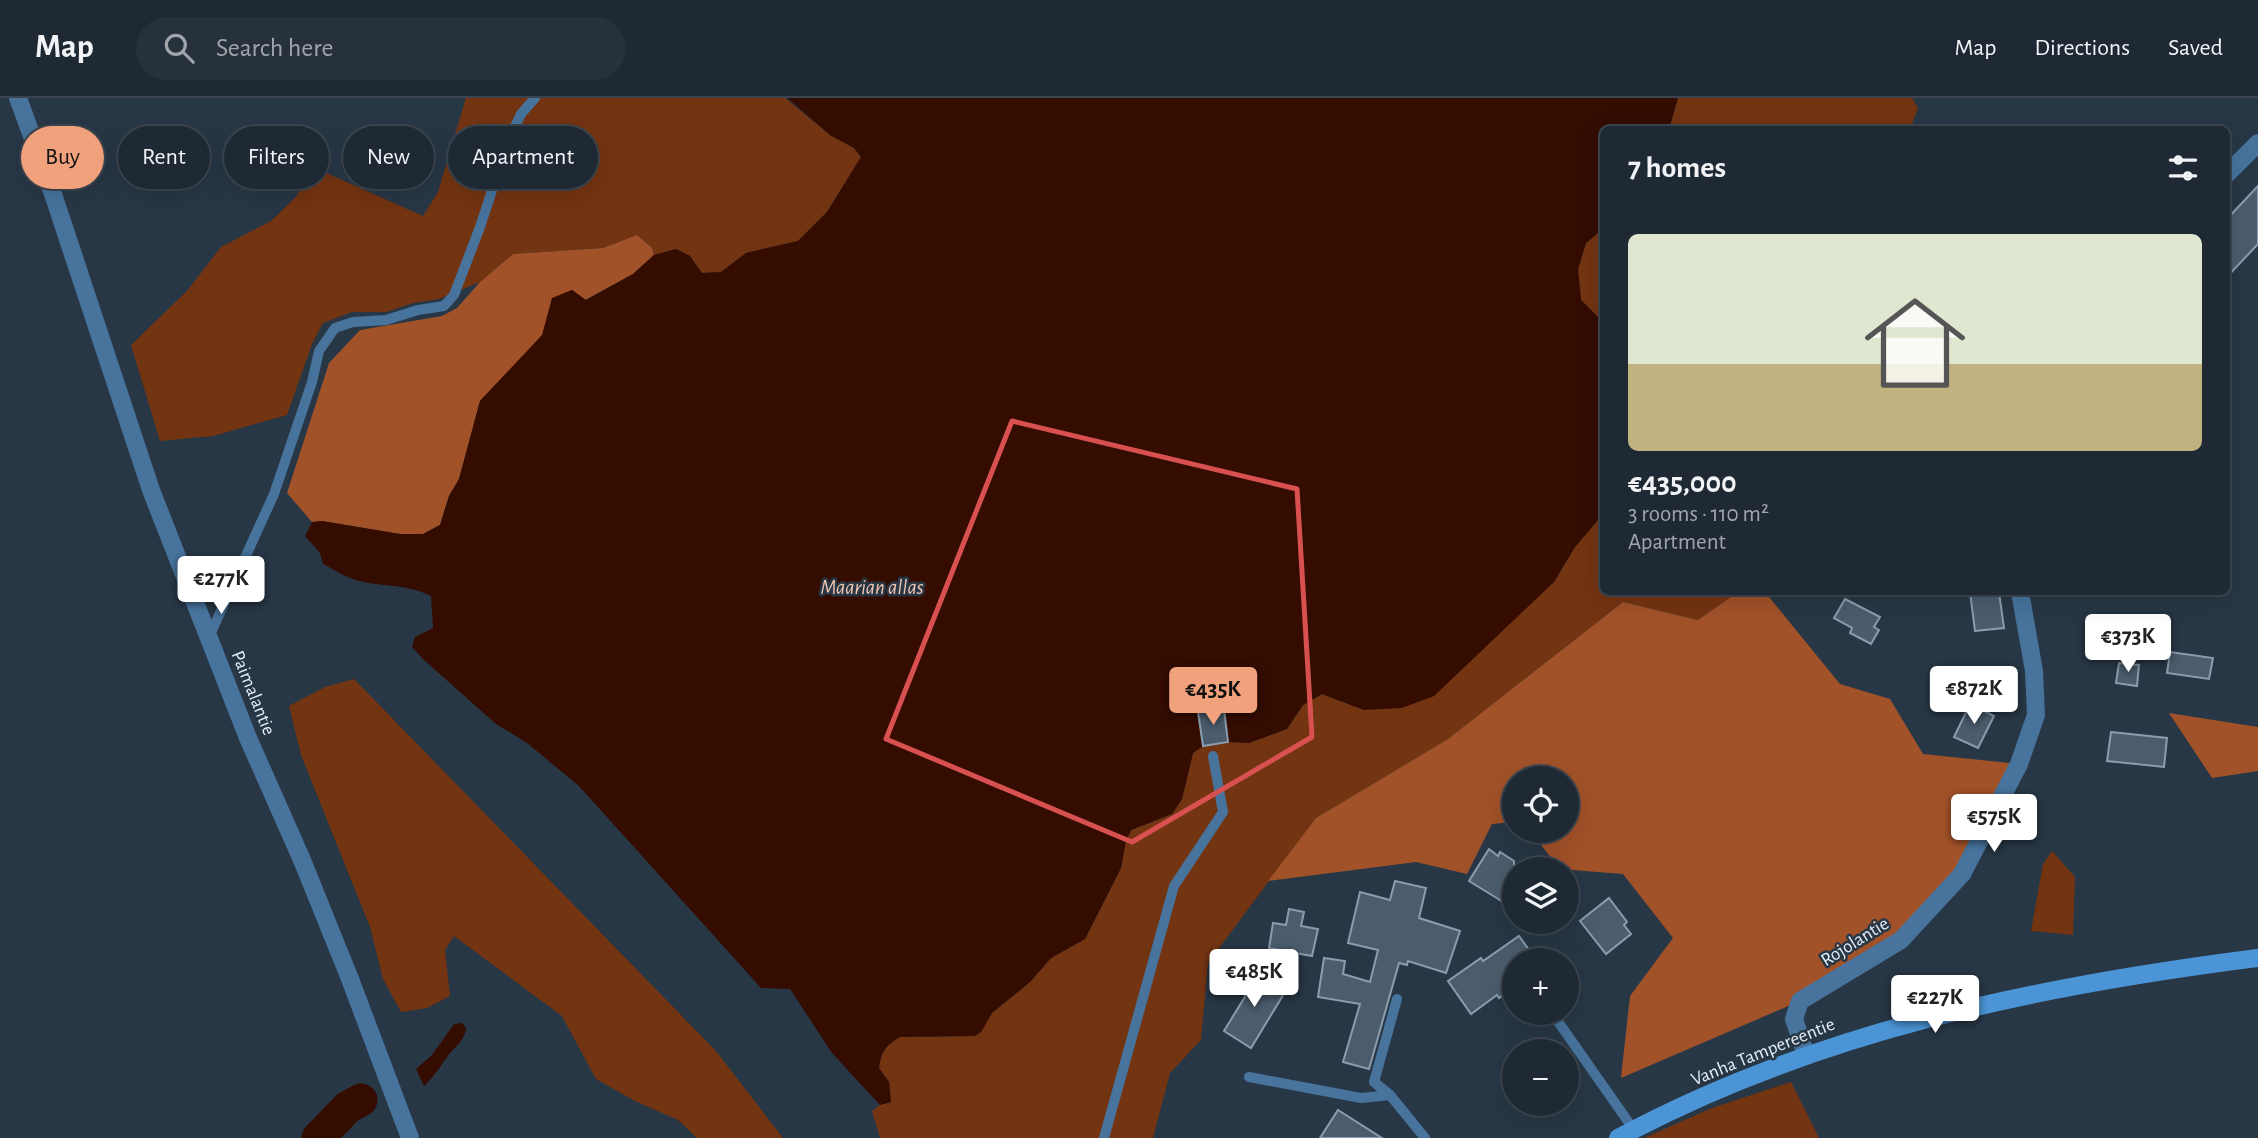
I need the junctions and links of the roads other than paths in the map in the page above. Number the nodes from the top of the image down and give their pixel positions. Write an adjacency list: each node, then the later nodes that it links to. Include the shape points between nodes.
1 (18, 98): 6 (street, Paimalantie, via 151,490)
2 (535, 98): 6 (lane, via 509,139 454,295 444,306 335,328 319,351 274,494)
3 (2258, 143): 4 (street)
4 (2230, 171)
5 (2021, 595): 11 (street, Rojolantie, via 2034,671 2036,715 2019,764 1962,874 1910,931 1800,1001 1794,1019)
6 (209, 637): 15 (street, Paimalantie)
7 (1213, 756): 16 (lane, via 1223,812 1174,886)
8 (2258, 958): 11 (main road, Vanha Tampereentie, via 1980,1004)
9 (1397, 999): 13 (lane, via 1374,1083)
10 (1559, 1025): 14 (lane)
11 (1806, 1055): 14 (main road, Vanha Tampereentie)
12 (1249, 1077): 13 (lane, via 1361,1098)
13 (1390, 1095): 17 (lane)
14 (1626, 1134)
15 (410, 1138)
16 (1104, 1138)
17 (1424, 1138)

